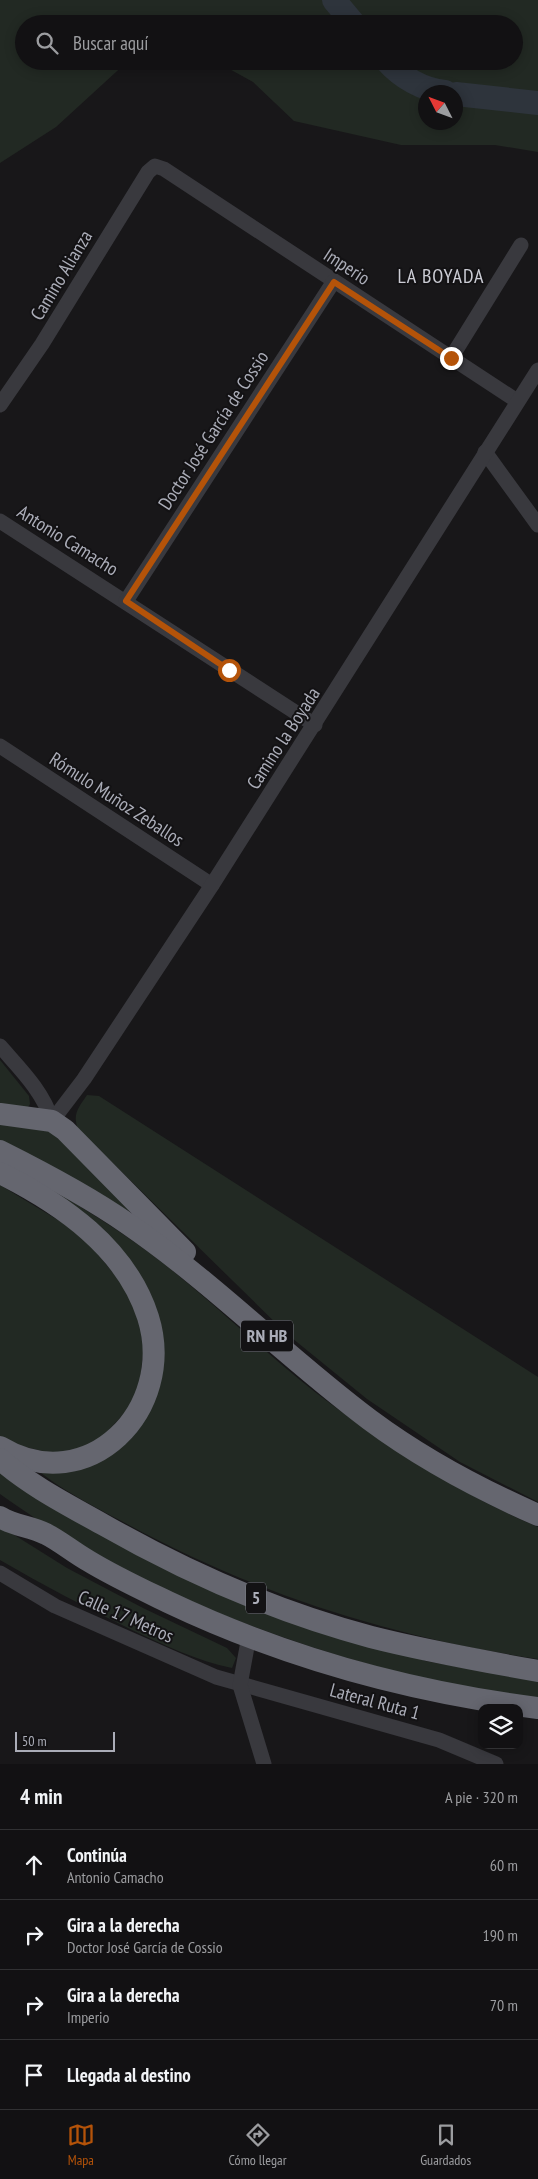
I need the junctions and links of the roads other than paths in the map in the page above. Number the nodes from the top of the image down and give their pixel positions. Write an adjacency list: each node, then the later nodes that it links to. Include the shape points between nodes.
1 (155, 166): 3 (street, Imperio); 7 (street, Camino Alianza, via 148,172 42,344)
2 (521, 245): 4 (street)
3 (334, 282): 4 (street, Imperio); 11 (street, Doctor José García de Cossio)
4 (451, 358): 6 (street, Imperio)
5 (538, 370): 6 (street, Camino la Boyada)
6 (517, 401): 8 (street, Camino la Boyada)
7 (0, 405)
8 (485, 452): 10 (street); 12 (street, Camino la Boyada)
9 (0, 521): 11 (street, Antonio Camacho)
10 (538, 525)
11 (126, 601): 12 (street, Antonio Camacho)
12 (315, 725): 14 (street, Camino la Boyada)
13 (0, 746): 14 (street, Rómulo Muñoz Zeballos)
14 (212, 885): 17 (street, Camino la Boyada, via 84,1079)
15 (0, 1046): 17 (street, via 34,1085 47,1104)
16 (0, 1114): 17 (highway)
17 (52, 1121): 20 (highway, via 65,1130 198,1265)
18 (0, 1151): 20 (highway, RN HB, via 121,1219)
19 (0, 1173): 21 (highway, via 75,1218 115,1257 142,1301 153,1335 154,1350 151,1383 145,1400 127,1427 106,1446 91,1454 60,1462 29,1460)
20 (214, 1290): 24 (highway, RN HB, via 310,1373 372,1421 466,1480)
21 (0, 1447)
22 (0, 1459): 29 (highway, 5, via 41,1488 130,1540 196,1573 266,1602 371,1637)
23 (0, 1503): 26 (highway)
24 (538, 1515)
25 (0, 1517): 26 (highway)
26 (44, 1533): 28 (highway, via 89,1562 168,1602)
27 (0, 1573): 30 (street, Calle 17 Metros, via 55,1606 182,1664)
28 (249, 1636): 30 (street); 31 (highway, via 402,1684)
29 (538, 1671)
30 (240, 1686): 32 (street); 33 (street, Lateral Ruta 1, via 438,1740)
31 (538, 1708)
32 (264, 1764)
33 (496, 1764)

